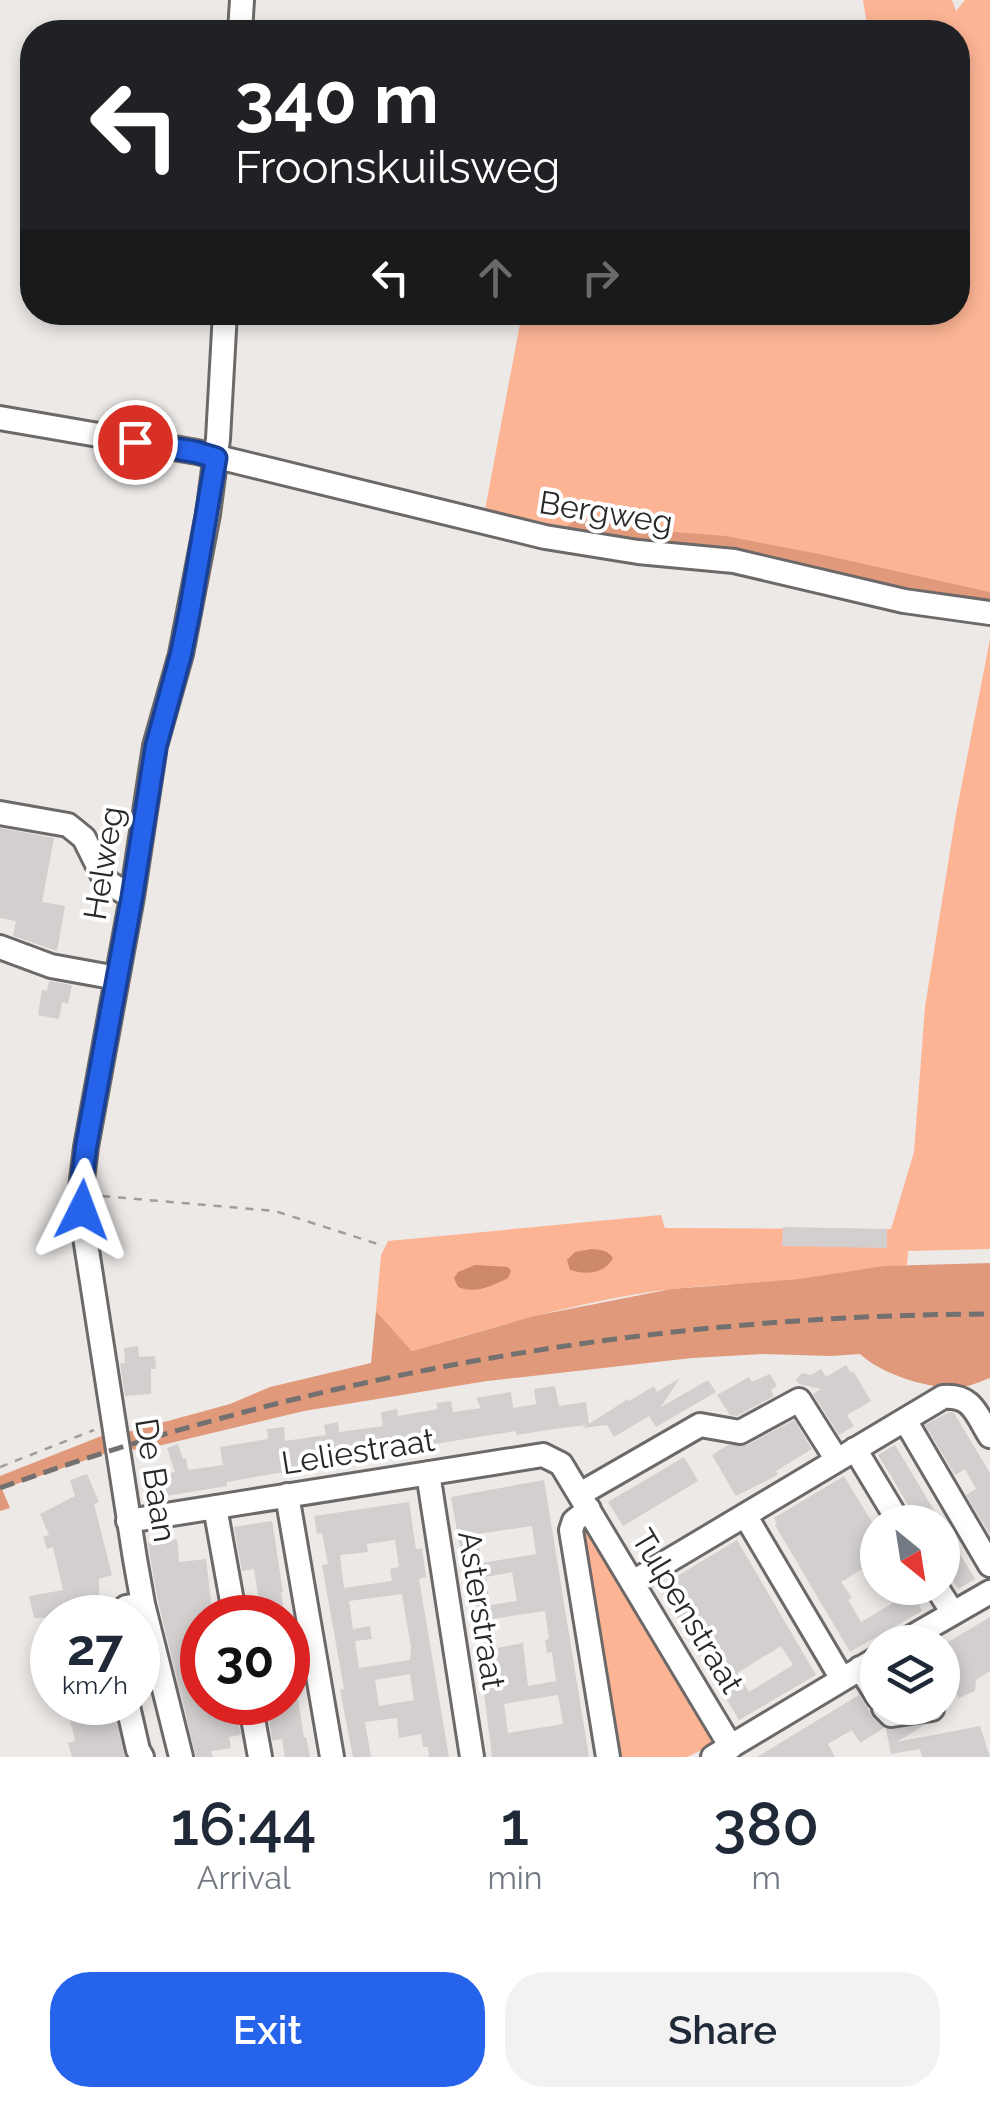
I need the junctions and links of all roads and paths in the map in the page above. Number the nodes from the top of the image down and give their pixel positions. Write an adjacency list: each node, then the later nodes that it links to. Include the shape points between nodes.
1 (224, 325): 3 (street, Helweg)
2 (0, 418): 3 (street, Bergweg)
3 (216, 458): 4 (street, Bergweg, via 545,537 734,561); 6 (street, Helweg)
4 (990, 613)
5 (0, 813): 6 (street, via 68,825 84,838 109,884)
6 (132, 897): 8 (street, Helweg)
7 (0, 948): 8 (street)
8 (117, 978): 9 (street, Helweg)
9 (81, 1196): 10 (path, via 276,1211); 11 (street, Helweg)
10 (384, 1246)
11 (106, 1366): 13 (street, De Baan)
12 (905, 1420): 14 (street, via 957,1396 969,1402); 15 (street); 24 (street)
13 (114, 1422): 16 (path); 23 (street, De Baan)
14 (990, 1436)
15 (846, 1455): 19 (street, via 798,1400 740,1432 700,1425); 20 (street); 22 (street)
16 (0, 1467)
17 (428, 1473): 18 (street, Leliestraat); 19 (street, Leliestraat, via 543,1455 561,1464); 41 (street, Asterstraat)
18 (287, 1495): 21 (street, Leliestraat); 40 (street)
19 (584, 1502): 25 (street, Tulpenstraat); 42 (street, Tulpenstraat, via 572,1530)
20 (886, 1505)
21 (215, 1506): 23 (street, Leliestraat); 28 (street)
22 (745, 1515): 25 (street); 32 (street)
23 (128, 1521): 27 (street, De Baan)
24 (990, 1565)
25 (633, 1582): 36 (street, Tulpenstraat)
26 (990, 1592): 30 (street)
27 (141, 1595)
28 (231, 1595)
29 (948, 1605): 30 (street)
30 (952, 1613): 31 (street)
31 (932, 1625)
32 (860, 1669): 36 (street)
33 (160, 1672): 38 (street, De Baan)
34 (132, 1725): 37 (street)
35 (254, 1725): 39 (street)
36 (722, 1752)
37 (142, 1757)
38 (181, 1757)
39 (260, 1757)
40 (332, 1757)
41 (472, 1757)
42 (608, 1757)

